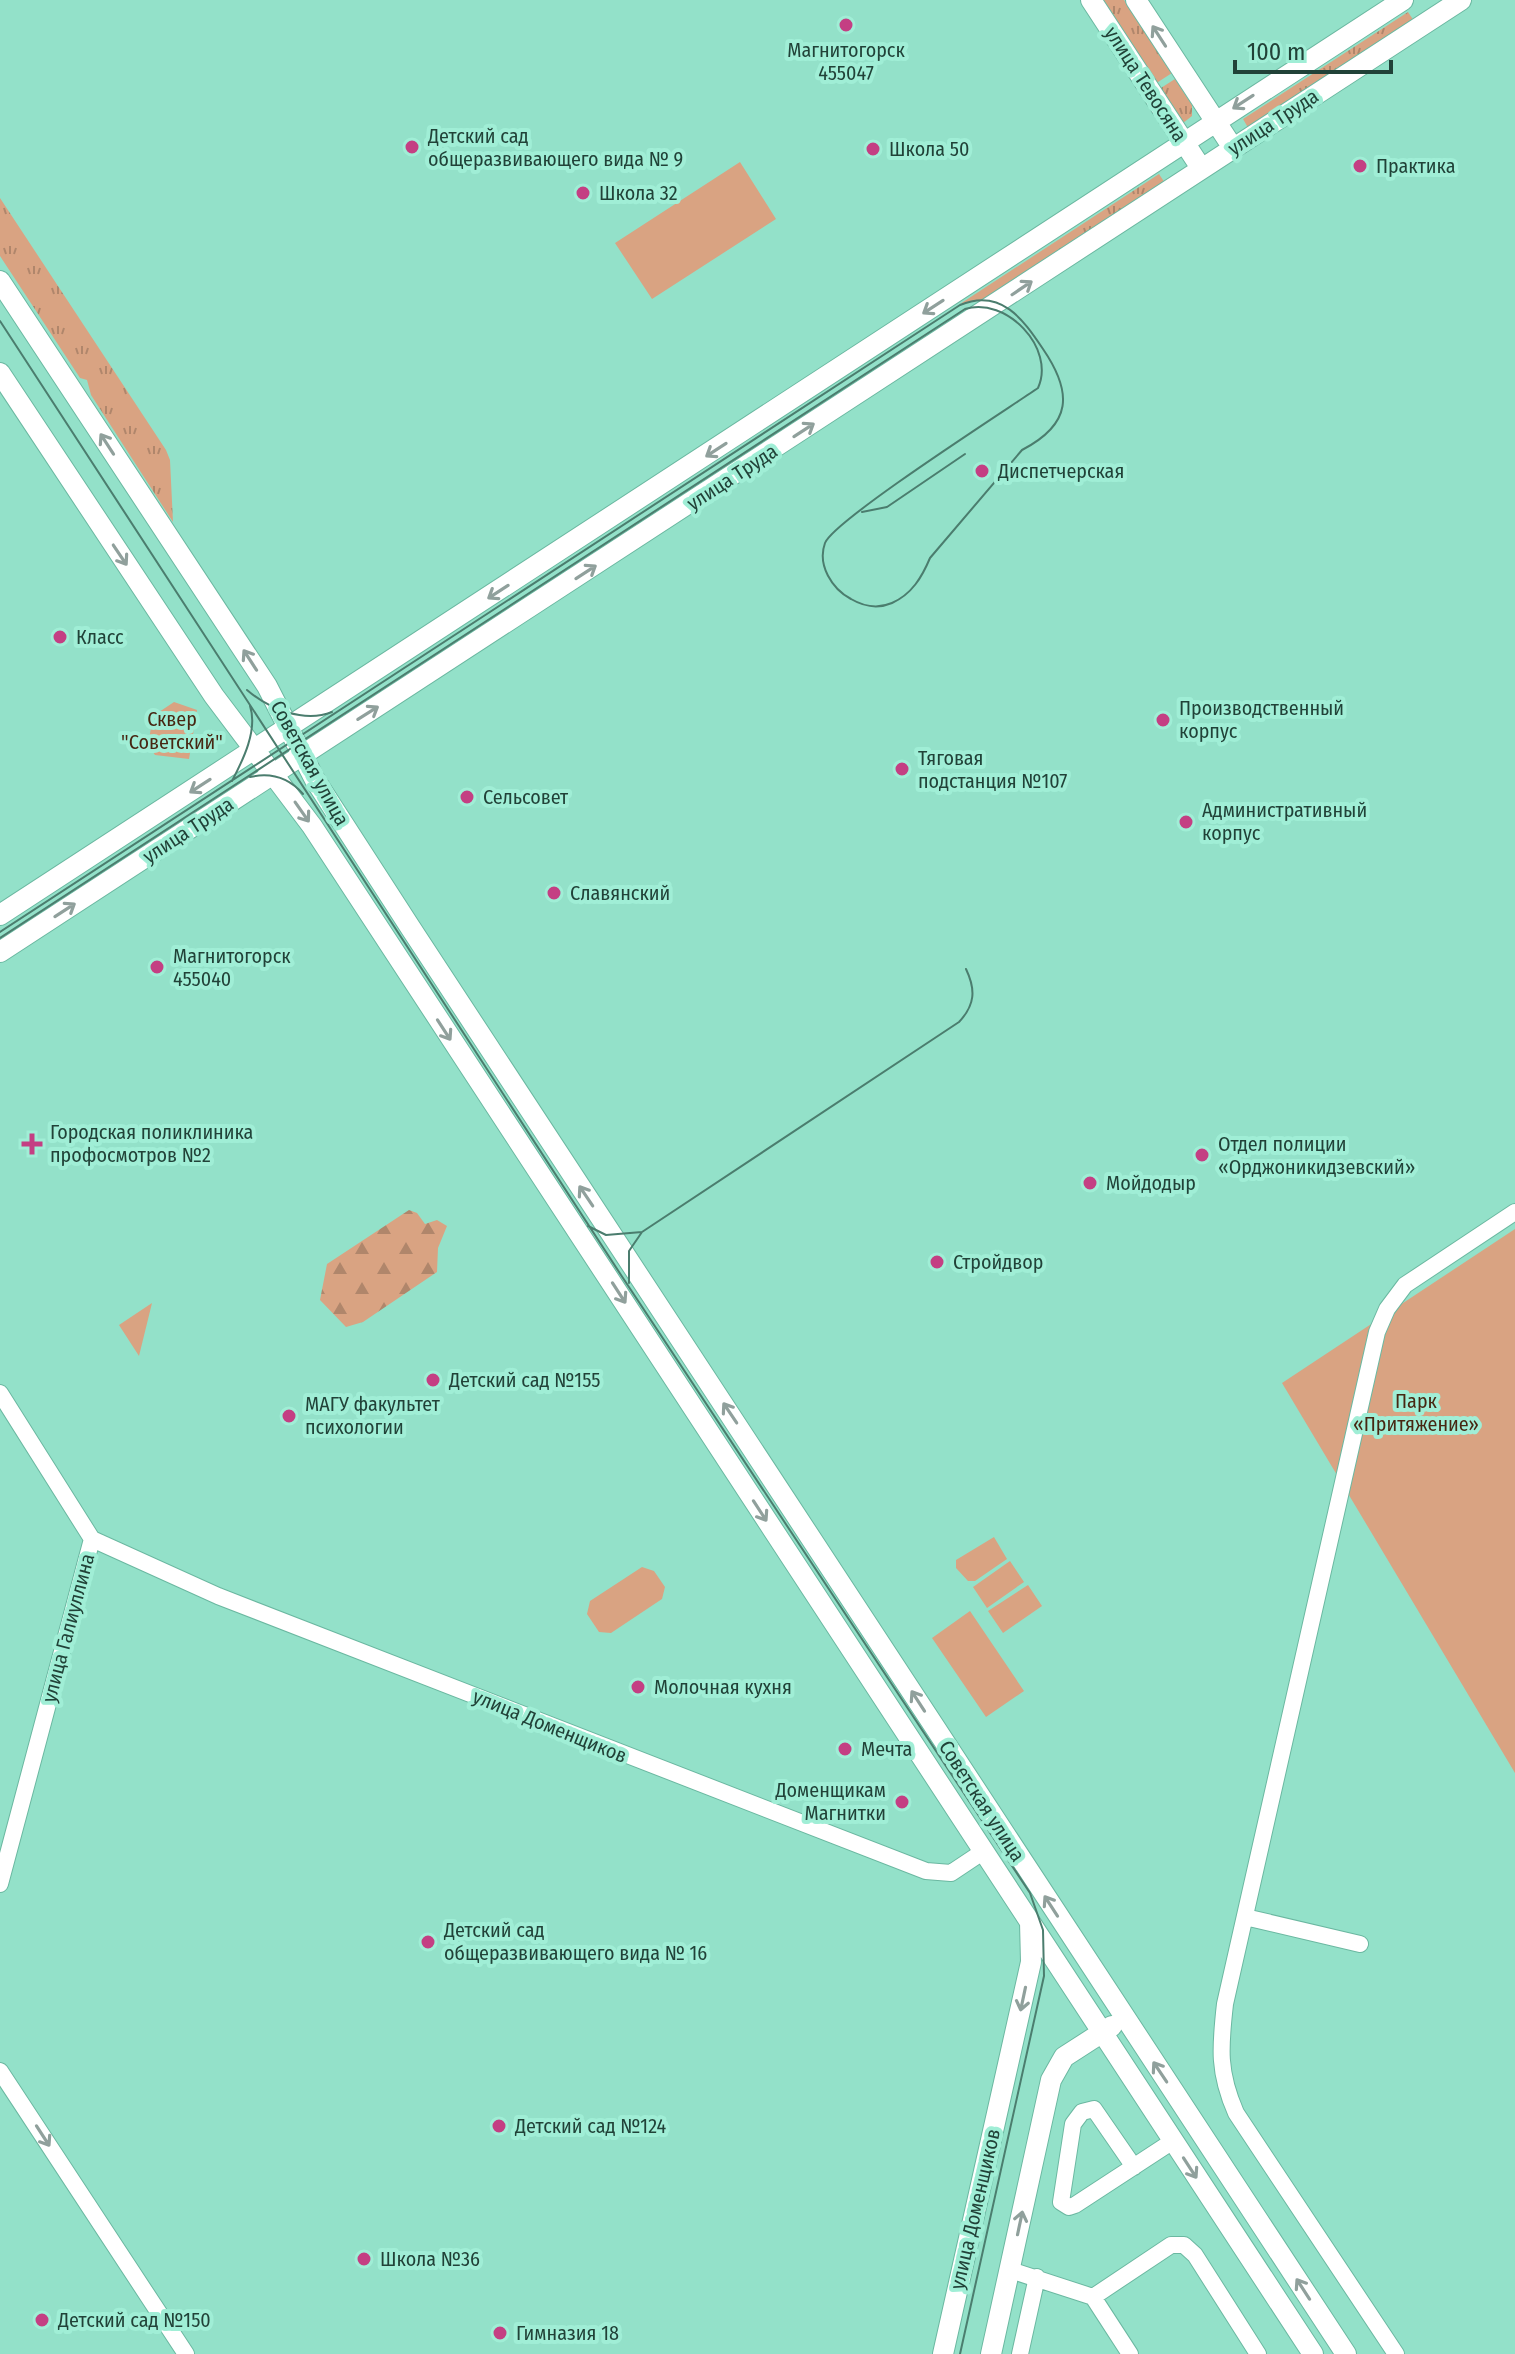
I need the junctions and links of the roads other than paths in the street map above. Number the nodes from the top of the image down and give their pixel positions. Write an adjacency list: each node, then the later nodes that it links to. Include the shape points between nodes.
1 (1091, 0): 6 (main road, улица Тевосяна)
2 (1136, 0): 5 (main road, улица Тевосяна, one-way to 2)
3 (1403, 0): 5 (main road, улица Труда, one-way to 5)
4 (1461, 0): 7 (main road, улица Труда)
5 (1215, 120): 6 (main road, улица Труда); 7 (main road, улица Тевосяна)
6 (1183, 141): 8 (main road, улица Тевосяна); 11 (main road, улица Труда, one-way to 11)
7 (1233, 148): 8 (main road, улица Труда)
8 (1201, 168): 13 (main road, улица Труда, one-way to 8)
9 (0, 281): 11 (main road, Советская улица, one-way to 9, via 256,668)
10 (0, 373): 12 (main road, Советская улица, one-way to 12)
11 (289, 728): 12 (main road, улица Труда); 13 (main road, Советская улица)
12 (254, 750): 14 (main road, Советская улица); 15 (main road, улица Труда, one-way to 15)
13 (302, 756): 14 (main road, улица Труда); 18 (main road, Советская улица, one-way to 13)
14 (274, 774): 16 (main road, улица Труда, one-way to 14); 19 (main road, Советская улица, one-way to 19)
15 (0, 915)
16 (0, 952)
17 (1515, 1212): 25 (street, via 1405,1285 1377,1332)
18 (619, 1246): 19 (main road); 22 (main road, Советская улица, one-way to 18)
19 (598, 1262): 23 (main road, Советская улица, one-way to 23)
20 (0, 1393): 21 (street, улица Галиуллина)
21 (92, 1539): 23 (street, улица Доменщиков, via 218,1596 926,1871 951,1873); 24 (street, улица Галиуллина)
22 (1006, 1837): 23 (main road, улица Доменщиков); 28 (main road, Советская улица, one-way to 22)
23 (984, 1851): 26 (main road, Советская улица)
24 (0, 1884)
25 (1245, 1917): 27 (street); 44 (street, via 1225,2004 1223,2083 1236,2113)
26 (1030, 1922): 29 (main road, Советская улица); 37 (main road, улица Доменщиков, one-way to 37, via 1031,1962)
27 (1360, 1944)
28 (1124, 2018): 29 (main road); 43 (main road, Советская улица, one-way to 28)
29 (1102, 2033): 31 (main road, Советская улица); 33 (main road, one-way to 29, via 1051,2080 1064,2057)
30 (0, 2071): 36 (street, one-way to 36)
31 (1173, 2141): 32 (street); 42 (main road, Советская улица, one-way to 42)
32 (1134, 2167): 32 (street, via 1075,2205 1061,2202 1073,2124 1082,2112 1094,2109)
33 (1010, 2270): 34 (street); 38 (main road)
34 (1037, 2277): 35 (street); 39 (street)
35 (1093, 2297): 40 (street); 41 (street, via 1171,2245 1184,2245)
36 (186, 2354)
37 (943, 2354)
38 (991, 2354)
39 (1020, 2354)
40 (1130, 2354)
41 (1258, 2354)
42 (1313, 2354)
43 (1346, 2354)
44 (1396, 2354)

